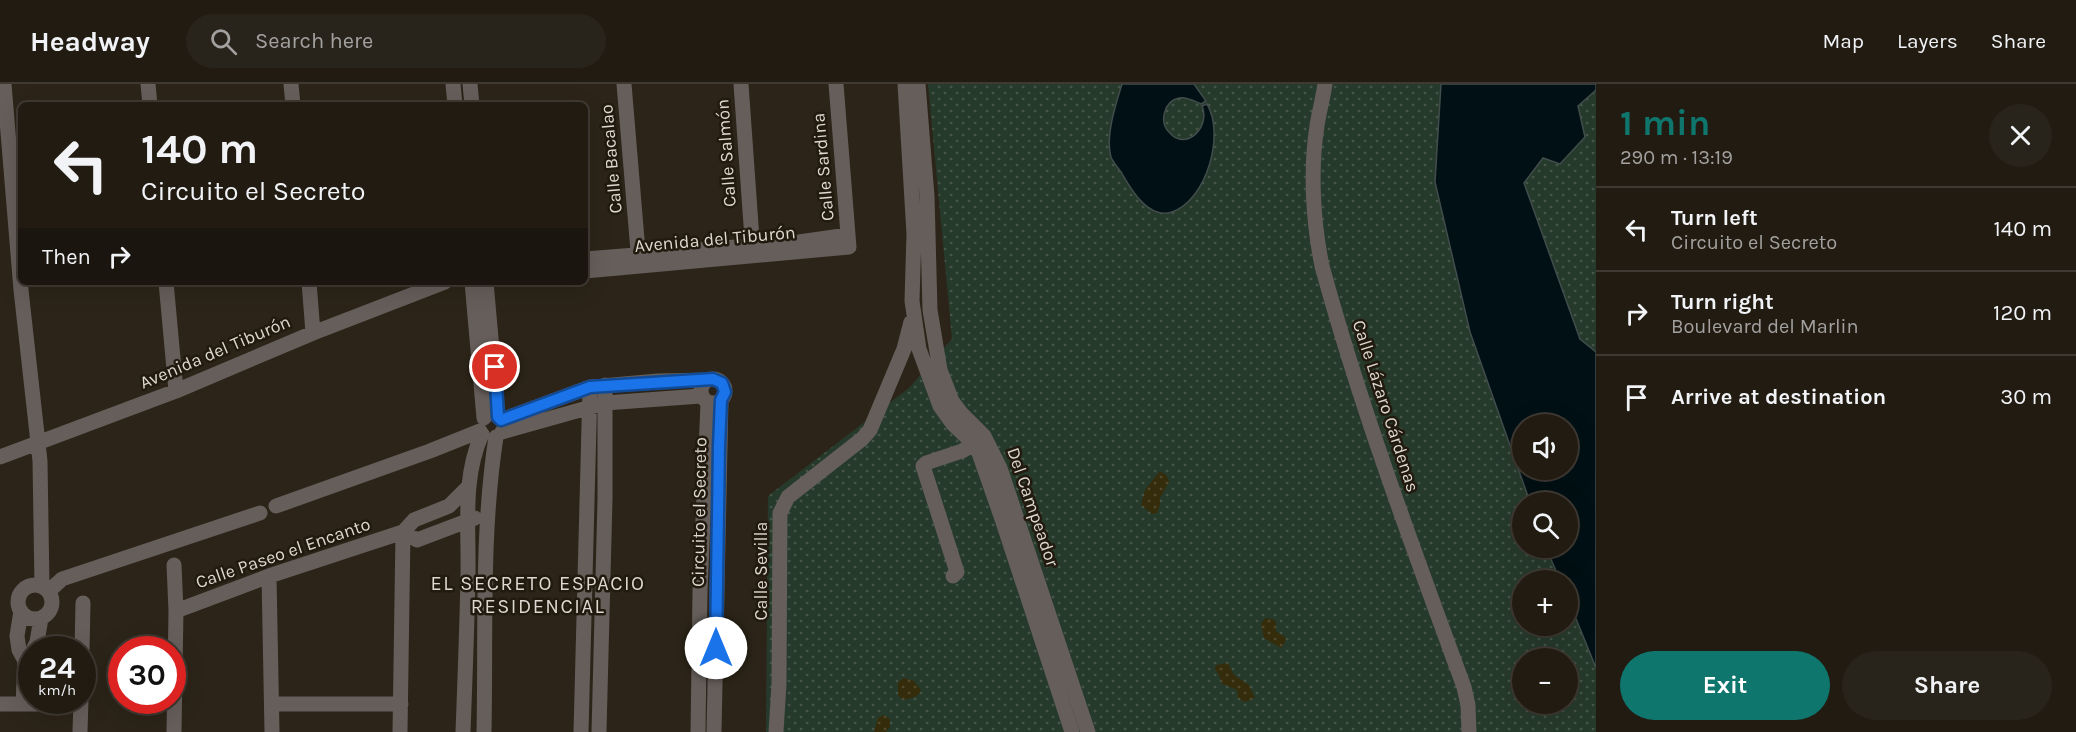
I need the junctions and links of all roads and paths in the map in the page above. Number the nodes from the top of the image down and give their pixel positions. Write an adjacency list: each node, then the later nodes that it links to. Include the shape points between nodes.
1 (4, 84): 19 (street)
2 (148, 84): 12 (street)
3 (291, 84): 13 (street)
4 (453, 84): 14 (street)
5 (470, 84): 15 (street)
6 (624, 84): 20 (street, Calle Bacalao)
7 (741, 84): 18 (street, Calle Salmón)
8 (836, 84): 17 (street, Calle Sardina)
9 (905, 84): 16 (street)
10 (918, 84): 16 (street)
11 (1325, 84): 82 (street, Calle Lázaro Cárdenas, via 1314,172 1317,245 1359,393 1464,687)
12 (150, 102)
13 (292, 102)
14 (455, 102)
15 (472, 102)
16 (921, 234): 28 (street, Del Campeador); 29 (street, Del Campeador)
17 (848, 241): 18 (street, Avenida del Tiburón)
18 (752, 250): 20 (street, Avenida del Tiburón)
19 (18, 254)
20 (639, 260): 21 (street, Avenida del Tiburón)
21 (591, 264)
22 (21, 285): 40 (street)
23 (166, 285): 36 (street)
24 (309, 285): 30 (street)
25 (437, 285): 30 (street, Avenida del Tiburón)
26 (473, 285): 33 (street)
27 (486, 285): 33 (street)
28 (930, 310): 29 (street); 31 (street, Del Campeador)
29 (913, 313): 32 (street, Del Campeador)
30 (313, 333): 36 (street, Avenida del Tiburón)
31 (935, 341): 32 (street); 49 (street, Del Campeador, via 946,388 961,413 991,447)
32 (911, 349): 41 (street, Del Campeador, via 940,406); 80 (street, Calle Sevilla, via 870,430 788,497 780,513)
33 (486, 353): 39 (street)
34 (708, 380): 35 (street); 37 (street, via 702,386); 37 (street, via 718,380 725,392)
35 (597, 386): 38 (street); 39 (street)
36 (176, 391): 40 (street, Avenida del Tiburón)
37 (710, 400): 38 (street); 54 (street, Circuito el Secreto); 55 (street, Circuito el Secreto)
38 (598, 404): 39 (street); 56 (street); 57 (street)
39 (492, 427): 43 (street, via 474,452); 44 (street); 45 (street)
40 (38, 443): 42 (street, Avenida del Tiburón); 53 (street)
41 (974, 444): 49 (street, Del Campeador); 52 (street, via 923,466 957,572)
42 (0, 457)
43 (468, 487): 47 (street); 48 (street, Calle Paseo el Encanto, via 449,506 414,520)
44 (489, 504): 47 (street, Calle Paseo el Encanto); 75 (street)
45 (276, 506)
46 (260, 513): 53 (street, via 62,579)
47 (468, 522): 48 (street, Calle Paseo el Encanto, via 417,540); 74 (street)
48 (403, 532): 51 (street, Calle Paseo el Encanto); 68 (street)
49 (1021, 554): 81 (street, Del Campeador)
50 (174, 565): 60 (street, Calle Paseo el Encanto)
51 (269, 576): 60 (street, Calle Paseo el Encanto); 67 (street)
52 (953, 576)
53 (45, 589): 59 (street, via 33,585 26,588 18,603); 61 (street, via 52,598 52,606)
54 (700, 591): 55 (street); 78 (street, Circuito el Secreto)
55 (716, 591): 79 (street, Circuito el Secreto)
56 (585, 596): 57 (street); 76 (street)
57 (604, 598): 77 (street)
58 (83, 603): 63 (street)
59 (21, 611): 61 (street, via 26,617); 64 (street)
60 (176, 611): 71 (street, Calle Paseo el Encanto)
61 (41, 618): 62 (street)
62 (38, 636)
63 (82, 636)
64 (18, 643)
65 (0, 704): 66 (street)
66 (18, 704)
67 (273, 704): 68 (street); 72 (street)
68 (401, 704): 73 (street)
69 (81, 714): 70 (street)
70 (80, 732)
71 (174, 732)
72 (272, 732)
73 (400, 732)
74 (463, 732)
75 (484, 732)
76 (581, 732)
77 (599, 732)
78 (698, 732)
79 (714, 732)
80 (776, 732)
81 (1083, 732)
82 (1469, 732)

